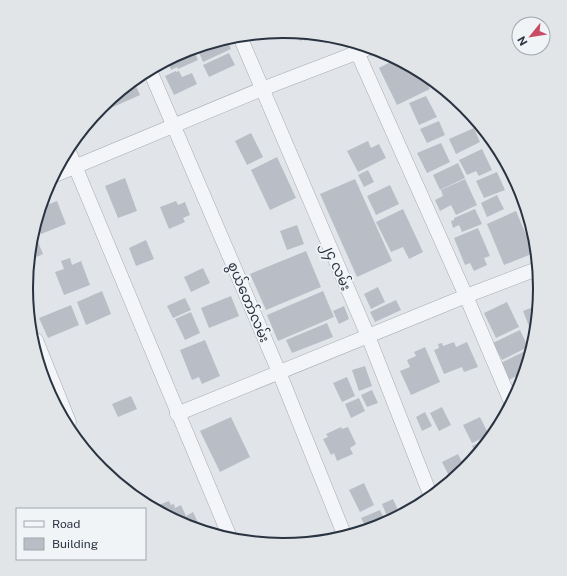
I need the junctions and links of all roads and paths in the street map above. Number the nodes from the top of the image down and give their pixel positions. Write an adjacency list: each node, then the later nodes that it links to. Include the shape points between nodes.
1 (242, 41): 5 (street, ၂၄ လမ်း)
2 (358, 49): 5 (street)
3 (361, 50): 9 (street)
4 (152, 75): 6 (street, စွယ်တော်လမ်း)
5 (262, 89): 6 (street); 10 (street, ၂၄ လမ်း)
6 (173, 126): 7 (street); 12 (street, စွယ်တော်လမ်း)
7 (72, 160): 15 (street)
8 (533, 271): 9 (street)
9 (466, 296): 10 (street); 13 (street)
10 (368, 336): 12 (street); 16 (street, ၂၄ လမ်း)
11 (43, 358): 14 (street)
12 (279, 372): 15 (street); 17 (street, စွယ်တော်လမ်း)
13 (509, 397)
14 (62, 403)
15 (177, 414): 18 (street)
16 (429, 492)
17 (343, 531)
18 (228, 532)

